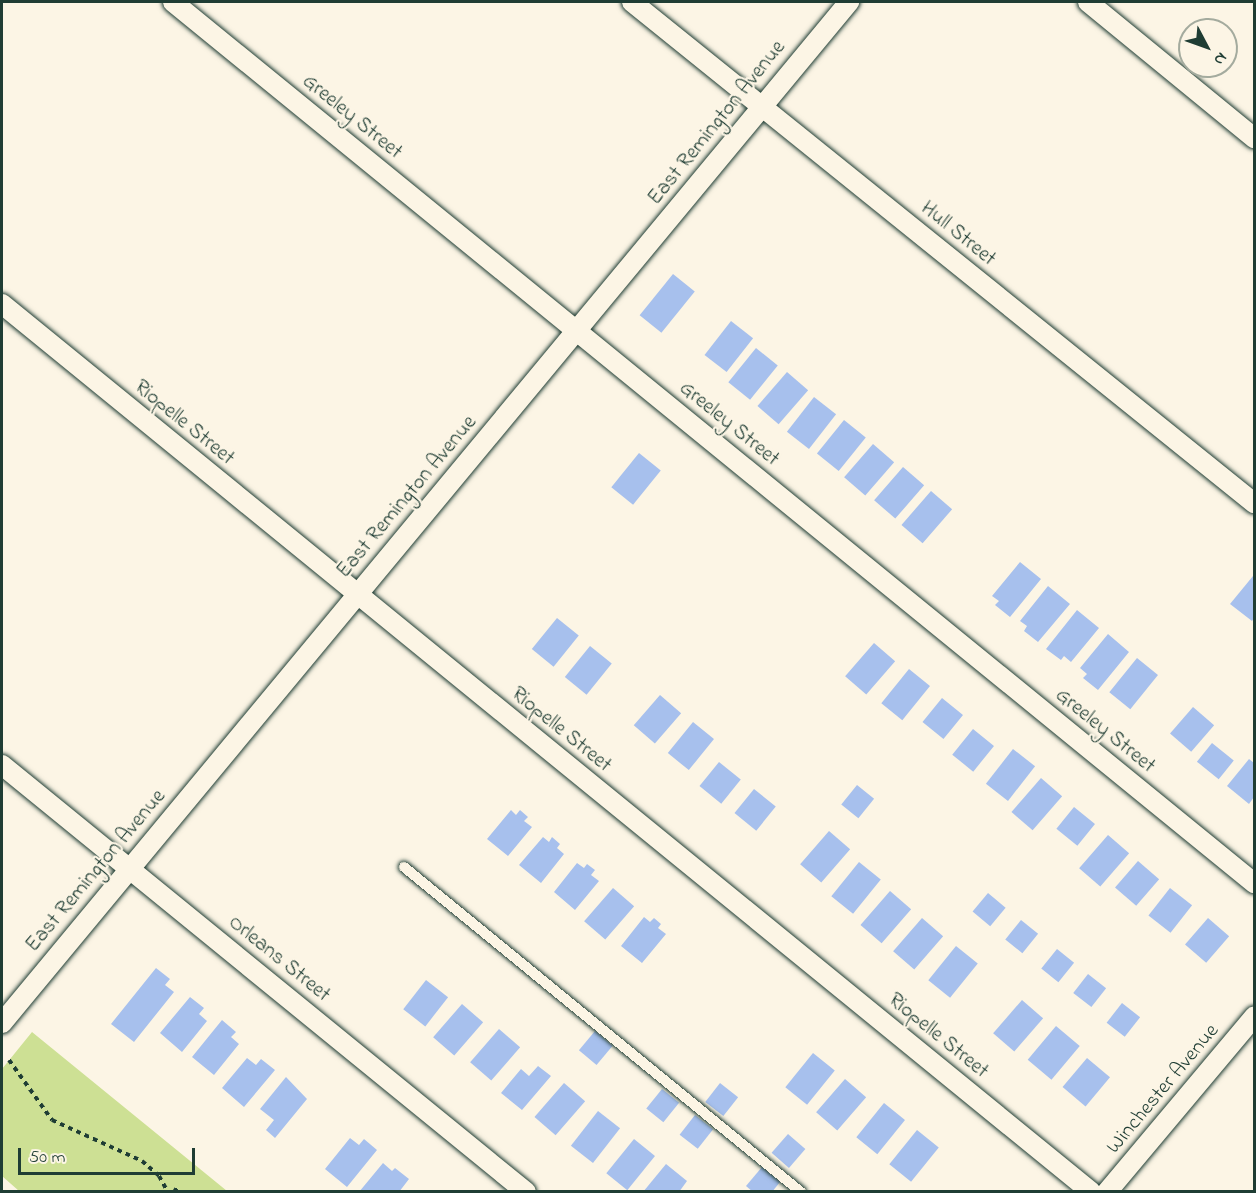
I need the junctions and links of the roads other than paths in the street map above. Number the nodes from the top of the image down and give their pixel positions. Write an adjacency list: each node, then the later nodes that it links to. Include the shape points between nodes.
1 (172, 2): 8 (street, Greeley Street)
2 (632, 2): 5 (street, Hull Street)
3 (849, 2): 5 (street, East Remington Avenue)
4 (1088, 2): 6 (street)
5 (761, 107): 8 (street, East Remington Avenue); 9 (street, Hull Street)
6 (1254, 138)
7 (2, 304): 10 (street, Riopelle Street)
8 (578, 331): 10 (street, East Remington Avenue); 14 (street, Greeley Street)
9 (1254, 503)
10 (357, 594): 13 (street, East Remington Avenue); 19 (street, Riopelle Street)
11 (2, 765): 13 (street, Orleans Street)
12 (404, 867): 18 (lane)
13 (130, 868): 15 (street, East Remington Avenue); 17 (street, Orleans Street)
14 (1254, 883)
15 (4, 1014)
16 (1254, 1017): 20 (street, Winchester Avenue)
17 (526, 1191)
18 (801, 1191)
19 (1091, 1191)
20 (1107, 1191)

